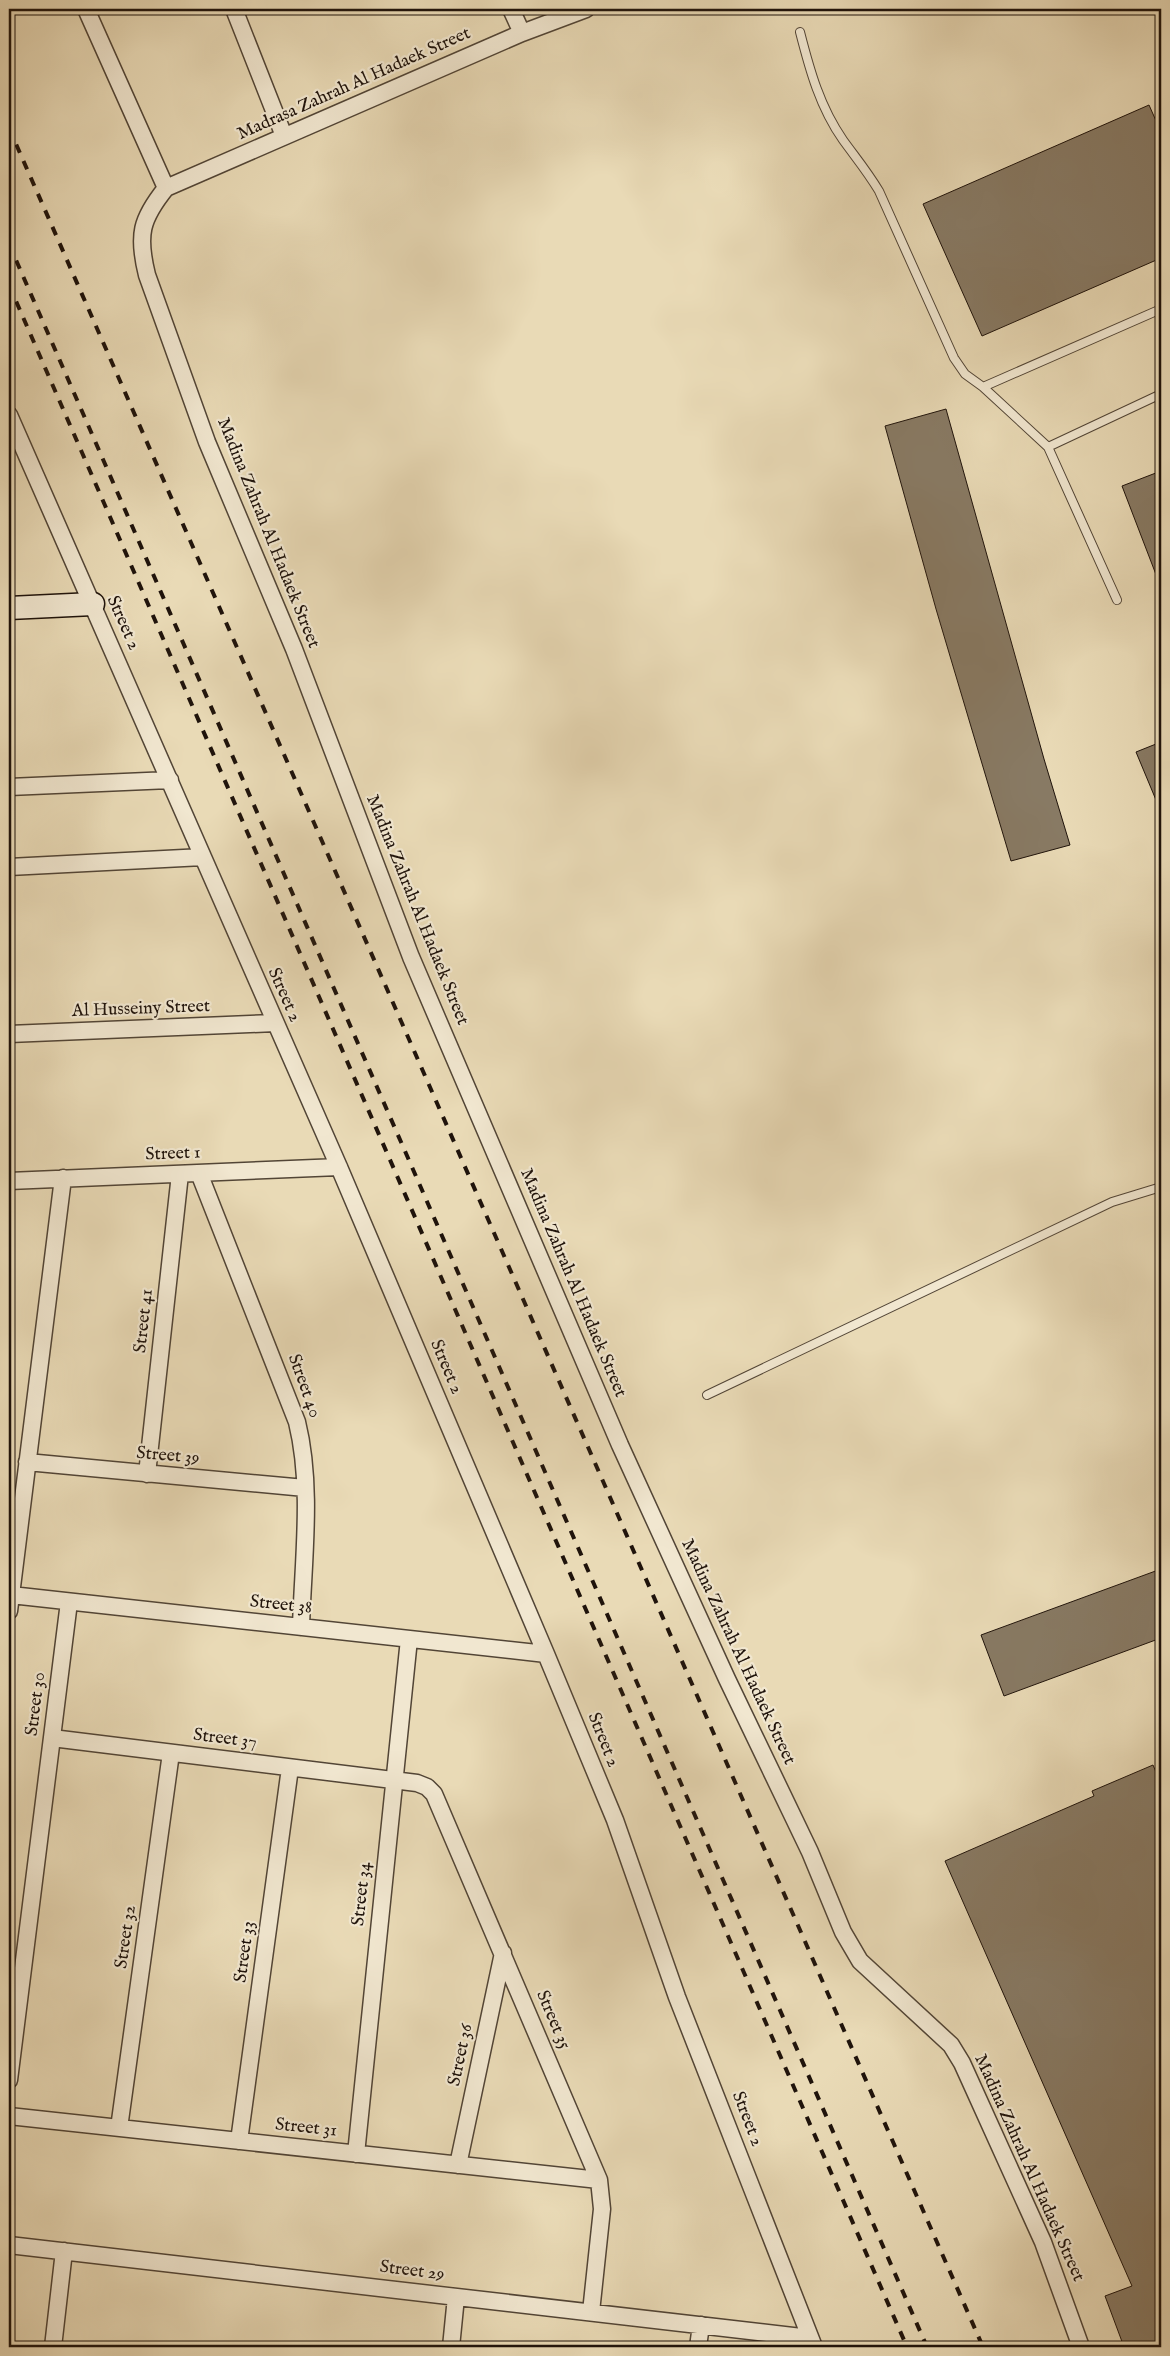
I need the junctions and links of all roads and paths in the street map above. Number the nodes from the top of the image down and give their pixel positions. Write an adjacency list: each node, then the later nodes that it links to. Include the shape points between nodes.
1 (86, 9): 8 (street)
2 (234, 9): 7 (street)
3 (510, 9): 6 (street)
4 (586, 9): 6 (street, Madrasa Zahrah Al Hadaek Street)
5 (800, 32): 10 (lane, via 814,86 827,112 878,191 954,358 966,374)
6 (522, 33): 7 (street, Madrasa Zahrah Al Hadaek Street)
7 (284, 136): 8 (street, Madrasa Zahrah Al Hadaek Street)
8 (166, 188): 60 (street, Madina Zahrah Al Hadaek Street, via 151,206 142,228 141,252 147,275 208,442 294,649 411,957 620,1445 730,1687 810,1852 843,1932 860,1961 951,2045 962,2063 1043,2242)
9 (1161, 310): 10 (lane)
10 (983, 387): 14 (lane)
11 (1161, 394): 14 (lane)
12 (9, 414): 13 (street, Street 2)
13 (14, 437): 16 (street, Street 2)
14 (1048, 447): 15 (lane)
15 (1118, 600)
16 (93, 604): 17 (street); 18 (street, Street 2)
17 (9, 608)
18 (170, 780): 19 (street); 20 (street, Street 2)
19 (9, 787)
20 (202, 857): 21 (street); 22 (street, Street 2)
21 (9, 867)
22 (275, 1023): 23 (street, Al Husseiny Street); 24 (street, Street 2)
23 (9, 1034)
24 (339, 1167): 25 (street, Street 1); 38 (street, Street 2)
25 (200, 1172): 26 (street, Street 1); 33 (street, Street 40, via 297,1422 305,1461)
26 (180, 1174): 27 (street, Street 1); 32 (street, Street 41)
27 (63, 1178): 28 (street, Street 1); 31 (street)
28 (9, 1181)
29 (1161, 1187): 30 (lane, via 1112,1202)
30 (707, 1395)
31 (27, 1462): 32 (street, Street 39); 35 (street)
32 (147, 1474): 33 (street, Street 39)
33 (306, 1488): 36 (street, Street 40)
34 (69, 1602): 35 (street, Street 38); 36 (street, Street 38); 39 (street, Street 30)
35 (10, 1603)
36 (300, 1627): 37 (street, Street 38)
37 (409, 1639): 38 (street, Street 38); 42 (street, Street 34)
38 (546, 1654): 56 (street, Street 2, via 615,1820 677,1997)
39 (52, 1738): 40 (street, Street 37); 44 (street, Street 30)
40 (172, 1753): 41 (street, Street 37); 46 (street, Street 32)
41 (290, 1768): 42 (street, Street 37); 47 (street, Street 33)
42 (394, 1781): 43 (street, Street 35, via 417,1783 434,1794); 48 (street, Street 34)
43 (503, 1953): 49 (street, Street 36); 50 (street, Street 35)
44 (9, 2080)
45 (9, 2116): 46 (street, Street 31)
46 (119, 2128): 47 (street, Street 31)
47 (239, 2141): 48 (street, Street 31)
48 (356, 2154): 49 (street, Street 31)
49 (458, 2165): 50 (street, Street 31)
50 (599, 2180): 54 (street, Street 35, via 602,2209)
51 (9, 2245): 52 (street, Street 29)
52 (64, 2251): 53 (street, Street 29); 57 (street)
53 (456, 2297): 54 (street, Street 29); 58 (street)
54 (591, 2312): 55 (street, Street 29)
55 (701, 2325): 56 (street, Street 29); 59 (street)
56 (812, 2342)
57 (54, 2347)
58 (452, 2347)
59 (698, 2347)
60 (1082, 2347)

